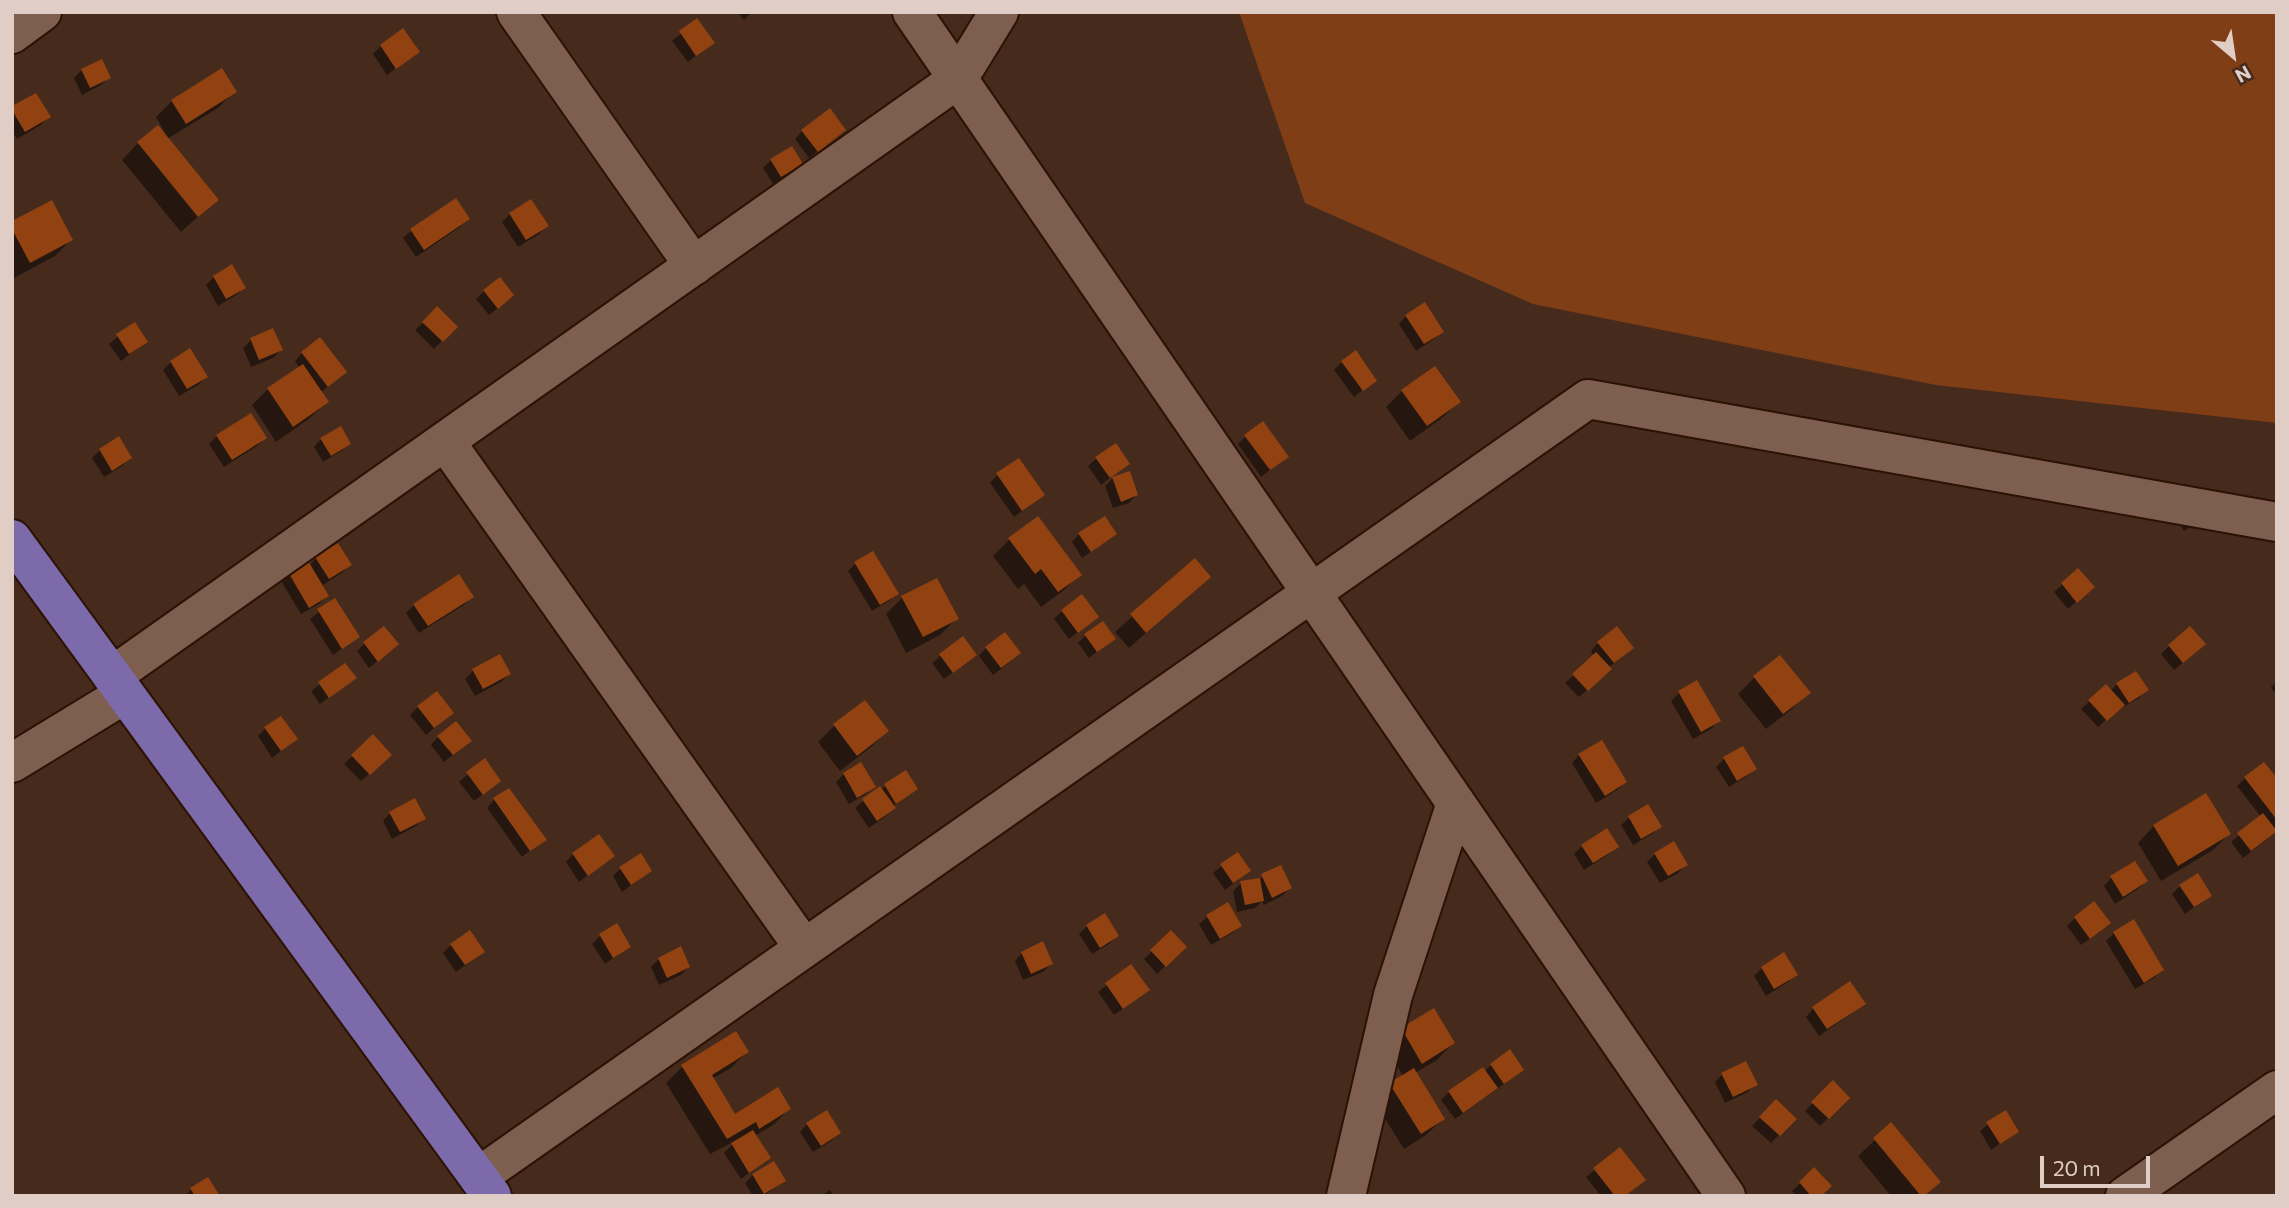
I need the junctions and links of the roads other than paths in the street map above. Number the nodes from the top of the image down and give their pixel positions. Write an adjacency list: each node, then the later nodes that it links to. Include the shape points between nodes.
1 (42, 12): 5 (street)
2 (516, 12): 7 (street)
3 (912, 12): 6 (street)
4 (999, 12): 6 (street)
5 (12, 34)
6 (958, 79): 7 (street); 11 (street)
7 (694, 266): 8 (street)
8 (445, 442): 12 (street); 15 (street)
9 (2277, 522): 11 (street, via 1588,399)
10 (12, 539): 12 (main road)
11 (1311, 593): 14 (street); 15 (street)
12 (119, 685): 13 (street); 17 (main road)
13 (12, 763)
14 (1456, 803): 19 (street, via 1393,995); 20 (street)
15 (804, 948): 17 (street)
16 (2277, 1090): 18 (street)
17 (485, 1186)
18 (2131, 1194)
19 (1346, 1196)
20 (1726, 1196)

